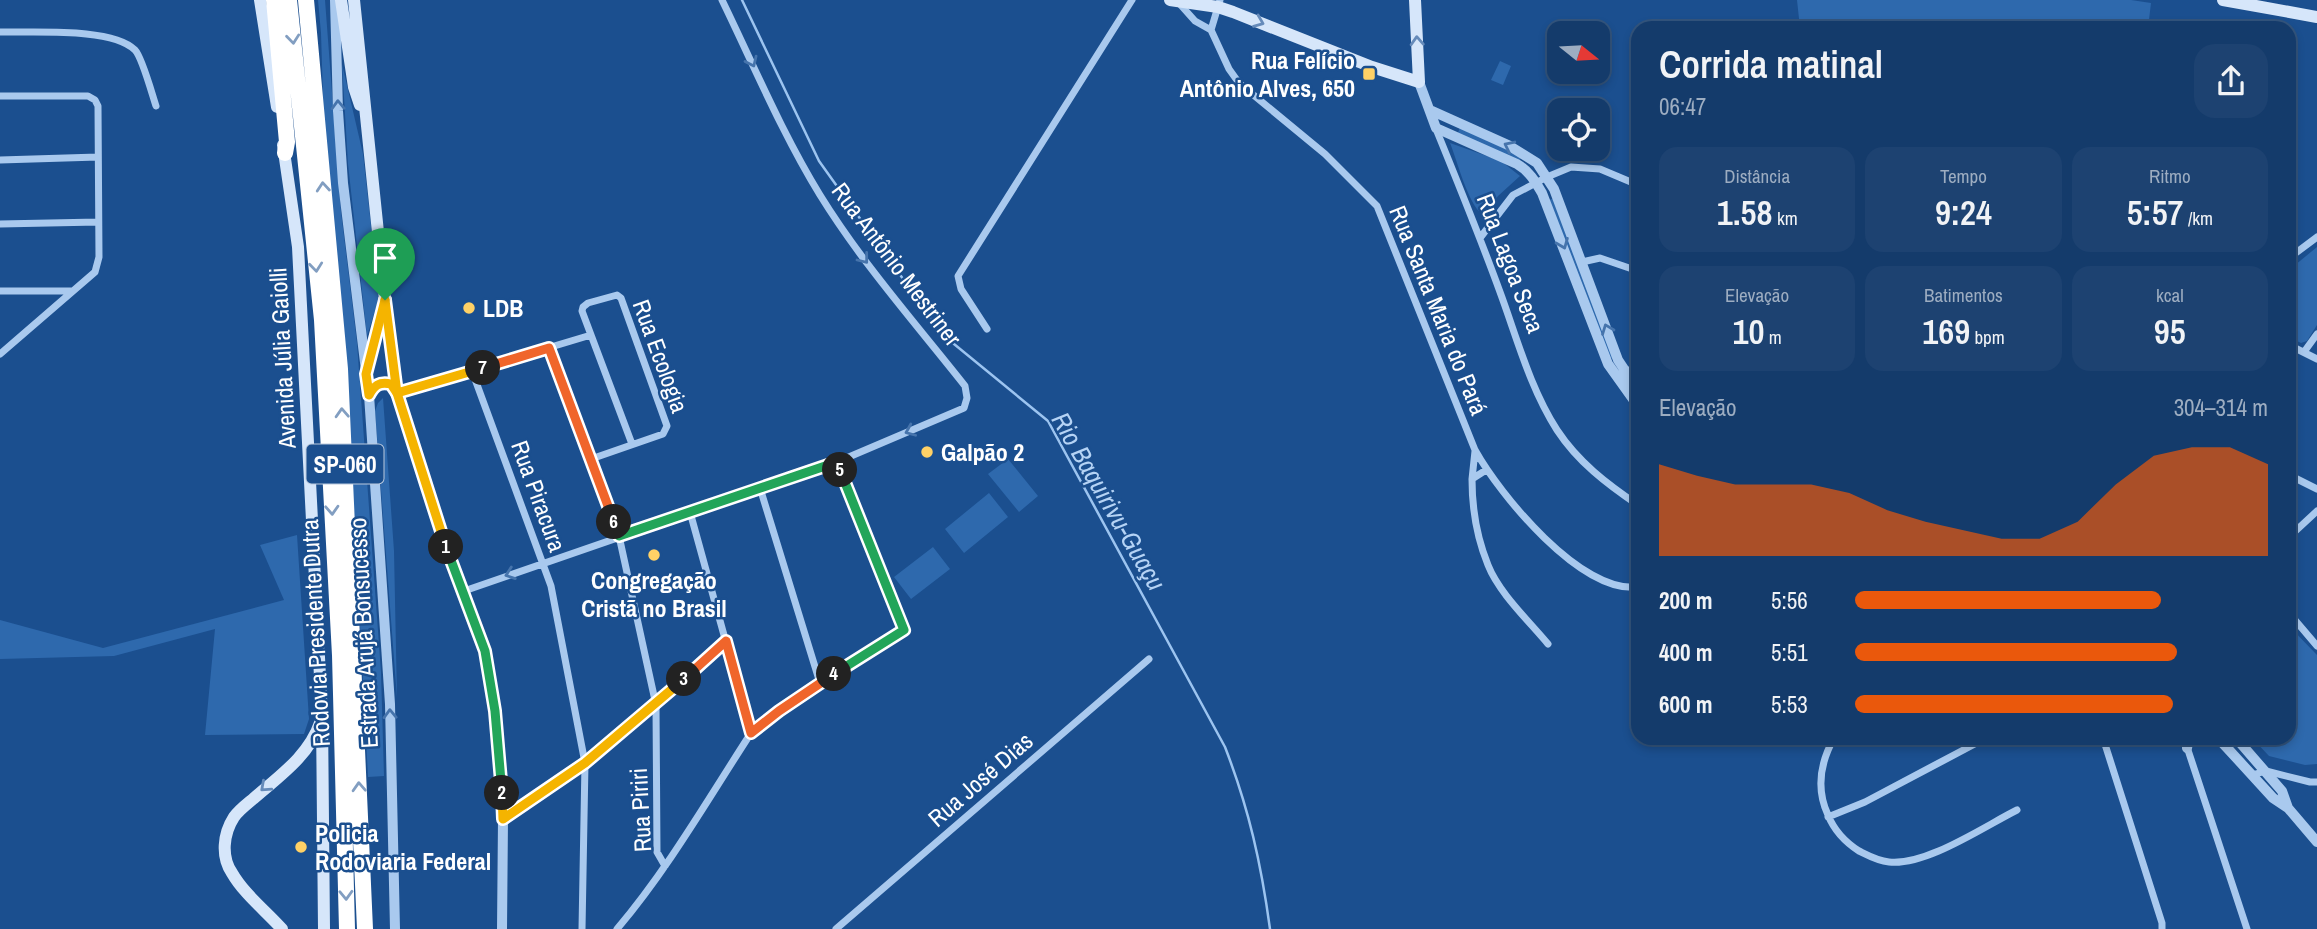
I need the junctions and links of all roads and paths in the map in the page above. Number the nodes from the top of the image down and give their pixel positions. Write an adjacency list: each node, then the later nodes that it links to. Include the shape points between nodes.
1 (260, 0): 23 (main road, Avenida Júlia Gaiolli)
2 (274, 0): 23 (highway)
3 (289, 0): 98 (highway, Rodovia Presidente Dutra / SP-060, one-way to 98, via 322,320 340,655)
4 (306, 0): 99 (highway, Rodovia Presidente Dutra / SP-060, one-way to 4, via 341,369)
5 (335, 0): 49 (street, Estrada Arujá Bonsucesso, one-way to 5, via 343,183)
6 (341, 0): 21 (main road, via 354,87)
7 (354, 0): 21 (main road)
8 (722, 0): 57 (street, Rua Antônio Mestriner, one-way to 57, via 820,195 851,242 965,386 964,408)
9 (1132, 0): 38 (street, via 958,276 961,289)
10 (1415, 0): 17 (main road, Rua Lagoa Seca, one-way to 10)
11 (2223, 0): 14 (main road)
12 (1174, 1): 13 (main road); 15 (street, Rua Santa Maria do Pará)
13 (1219, 4): 15 (street); 17 (main road, one-way to 17)
14 (2317, 17)
15 (1211, 30): 55 (street, Rua Santa Maria do Pará, via 1239,83 1325,154 1377,206)
16 (0, 32): 19 (street, via 120,39 137,51)
17 (1419, 82): 20 (street, Rua Lagoa Seca)
18 (0, 96): 24 (street, via 88,96 95,100)
19 (156, 106)
20 (1430, 110): 22 (street, Rua Lagoa Seca); 26 (street, one-way to 20, via 1537,163 1524,153)
21 (365, 122): 37 (main road)
22 (1436, 128): 26 (street); 31 (street, Rua Lagoa Seca)
23 (285, 153): 78 (main road, Avenida Júlia Gaiolli, via 298,247)
24 (98, 157): 25 (street); 28 (street)
25 (0, 160)
26 (1541, 179): 27 (street, via 1580,167); 31 (street, via 1506,202); 33 (street, via 1554,189); 48 (street, one-way to 48, via 1542,192 1608,363)
27 (1631, 181)
28 (98, 222): 29 (street); 36 (street, via 97,267)
29 (0, 224)
30 (2317, 237): 32 (street)
31 (1480, 238): 63 (street, Rua Lagoa Seca, via 1531,379 1557,430 1589,468)
32 (2296, 253)
33 (1582, 262): 34 (street, via 1600,258); 48 (street, one-way to 33)
34 (1631, 269)
35 (0, 291): 36 (street)
36 (73, 291): 44 (street)
37 (385, 300): 49 (main road); 52 (street)
38 (987, 329)
39 (2317, 334): 43 (street)
40 (591, 335): 41 (street); 54 (street); 54 (street, Rua Ecologia, via 583,307 618,295 667,426 663,434)
41 (549, 348): 47 (street); 56 (street, Rua Piriri)
42 (2296, 348): 43 (street)
43 (2304, 352): 45 (street)
44 (0, 354)
45 (2317, 359)
46 (1631, 370): 48 (street)
47 (472, 371): 52 (street); 68 (street, Rua Piracura)
48 (1620, 372): 50 (street); 51 (street)
49 (366, 374): 53 (street, Estrada Arujá Bonsucesso)
50 (1631, 383)
51 (1631, 392)
52 (397, 393): 53 (street, via 385,382 374,386); 70 (street)
53 (369, 395): 100 (street, Estrada Arujá Bonsucesso, one-way to 53, via 390,704)
54 (632, 444): 56 (street)
55 (1475, 450): 58 (street, Rua Santa Maria do Pará); 60 (street)
56 (591, 459): 67 (street, Rua Piriri)
57 (837, 462): 61 (street); 76 (street, via 904,630)
58 (1486, 470): 60 (street); 69 (street, Rua Santa Maria do Pará, via 1558,550 1607,583)
59 (2296, 478): 62 (street)
60 (1472, 479): 73 (street, via 1472,503 1488,566)
61 (760, 488): 65 (street); 76 (street)
62 (2317, 489)
63 (1631, 500)
64 (2317, 511): 66 (street)
65 (690, 512): 67 (street); 72 (street)
66 (2296, 530)
67 (619, 536): 68 (street); 77 (street, Rua Piriri)
68 (544, 562): 70 (street, one-way to 70); 86 (street, Rua Piracura)
69 (1631, 587)
70 (464, 591): 93 (street, via 485,651 495,711)
71 (2296, 622): 74 (street)
72 (726, 641): 77 (street); 79 (street)
73 (1548, 643)
74 (2317, 646)
75 (1149, 659): 104 (street, Rua José Dias)
76 (820, 683): 79 (street)
77 (656, 705): 86 (street); 95 (street, Rua Piriri, via 657,852)
78 (322, 716): 96 (main road, Avenida Júlia Gaiolli, one-way to 96, via 307,748 241,809 226,840 230,871); 97 (main road, Avenida Júlia Gaiolli)
79 (751, 733): 95 (street)
80 (1830, 745): 92 (street, via 1820,780)
81 (1973, 745): 92 (street)
82 (2105, 745): 105 (street)
83 (2188, 745): 106 (street)
84 (2224, 745): 88 (street)
85 (2242, 745): 87 (street)
86 (585, 763): 93 (street); 102 (street, Rua Piracura)
87 (2266, 771): 88 (street); 89 (street); 90 (street, via 2282,791)
88 (2252, 775): 90 (street)
89 (2317, 782)
90 (2288, 808): 94 (street)
91 (2017, 810): 92 (street, via 1940,851 1890,862 1852,846)
92 (1828, 817)
93 (503, 819): 101 (street)
94 (2317, 842)
95 (664, 866): 103 (street)
96 (282, 929)
97 (324, 929)
98 (347, 929)
99 (365, 929)
100 (395, 929)
101 (502, 929)
102 (582, 929)
103 (617, 929)
104 (836, 929)
105 (2162, 929)
106 (2247, 929)

